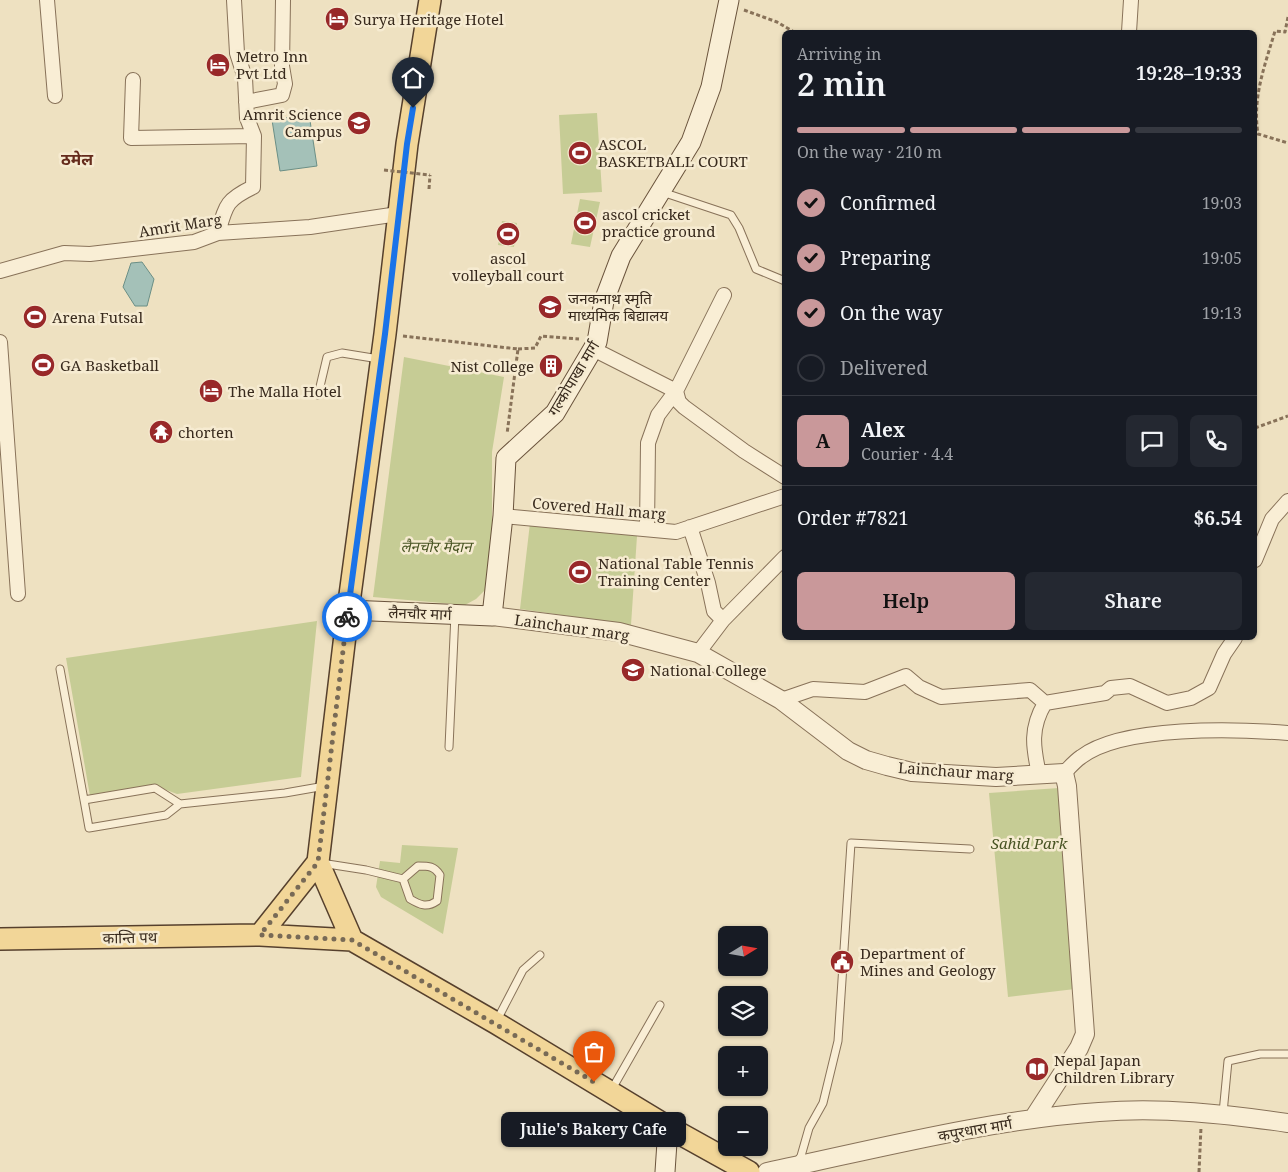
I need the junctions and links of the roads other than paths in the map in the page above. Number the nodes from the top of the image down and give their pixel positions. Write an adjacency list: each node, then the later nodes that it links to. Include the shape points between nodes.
1 (47, 0): 9 (street)
2 (234, 0): 10 (street, via 237,53 245,78)
3 (283, 0): 10 (street, via 282,66 285,84 282,95)
4 (430, 0): 13 (main road)
5 (1131, 0): 7 (street)
6 (729, 2): 12 (main road, गल्कोपाखा मार्ग, via 711,87 691,142)
7 (1129, 30)
8 (133, 80): 11 (street, via 131,138)
9 (55, 96)
10 (246, 102): 11 (street, via 247,118)
11 (254, 136): 14 (street, via 253,187 233,197 225,208)
12 (662, 192): 16 (lane, via 731,215 756,269); 19 (main road, गल्कोपाखा मार्ग, via 621,256 604,301)
13 (398, 214): 14 (street, Amrit Marg, via 310,227); 20 (main road)
14 (218, 233): 15 (street, Amrit Marg, via 194,242 90,254 64,253)
15 (0, 271)
16 (782, 280)
17 (724, 295): 21 (street)
18 (0, 342): 31 (street)
19 (594, 348): 21 (street); 26 (main road, गल्कोपाखा मार्ग, via 555,413 506,458)
20 (381, 360): 22 (lane, via 342,353 326,357); 32 (main road)
21 (676, 391): 23 (street, via 684,407); 28 (street, via 658,415 648,443)
22 (318, 395)
23 (782, 475)
24 (782, 497): 27 (street, Covered Hall marg)
25 (1288, 501): 29 (street, via 1272,519)
26 (504, 516): 28 (street, Covered Hall marg); 34 (main road)
27 (690, 527): 28 (street, Covered Hall marg, via 676,532); 35 (street, via 714,611)
28 (647, 529)
29 (1257, 555)
30 (782, 559): 35 (street)
31 (18, 594)
32 (348, 610): 33 (main road, लैनचौर मार्ग); 45 (main road)
33 (455, 614): 34 (main road, लैनचौर मार्ग); 42 (lane)
34 (492, 616): 37 (street, Lainchaur marg, via 619,632)
35 (723, 620): 37 (street)
36 (1233, 640): 40 (street, via 1209,688 1191,698 1167,703 1130,686)
37 (698, 653): 39 (street, Lainchaur marg)
38 (60, 668): 46 (lane)
39 (781, 700): 40 (street, via 813,689 865,692 906,676 919,687 941,697 1030,690); 44 (street, Lainchaur marg, via 848,751 880,764 912,772 978,776)
40 (1044, 703): 44 (street, via 1035,719)
41 (1288, 733): 43 (street, via 1245,729 1189,730 1145,736 1096,748)
42 (449, 747)
43 (1064, 772): 44 (street, Lainchaur marg); 60 (street, via 1086,1034)
44 (1039, 774)
45 (327, 786): 47 (lane); 49 (main road)
46 (84, 800): 47 (lane, via 155,788); 47 (lane, via 89,828 166,815)
47 (180, 804)
48 (970, 849): 63 (lane, via 851,843 838,1042 823,1103 809,1128 801,1156)
49 (318, 862): 50 (lane); 51 (main road); 53 (main road)
50 (403, 879): 50 (lane, via 418,866 435,868 440,876 437,901 430,906 419,905 410,899)
51 (260, 935): 52 (main road, कान्ति पथ); 53 (main road, कान्ति पथ)
52 (0, 939)
53 (352, 940): 56 (main road)
54 (540, 955): 56 (lane, via 524,970)
55 (660, 1005): 58 (lane)
56 (496, 1022): 58 (main road)
57 (1288, 1054): 59 (lane, via 1260,1054 1228,1061)
58 (610, 1092): 62 (main road)
59 (1223, 1114): 60 (street, कपुरधारा मार्ग, via 1194,1111 1100,1112); 61 (street, कपुरधारा मार्ग)
60 (1033, 1119): 63 (street, कपुरधारा मार्ग, via 974,1128)
61 (1288, 1123)
62 (668, 1127): 64 (main road); 65 (main road)
63 (793, 1166): 66 (street, कपुरधारा मार्ग)
64 (665, 1172)
65 (749, 1172)
66 (767, 1172)

